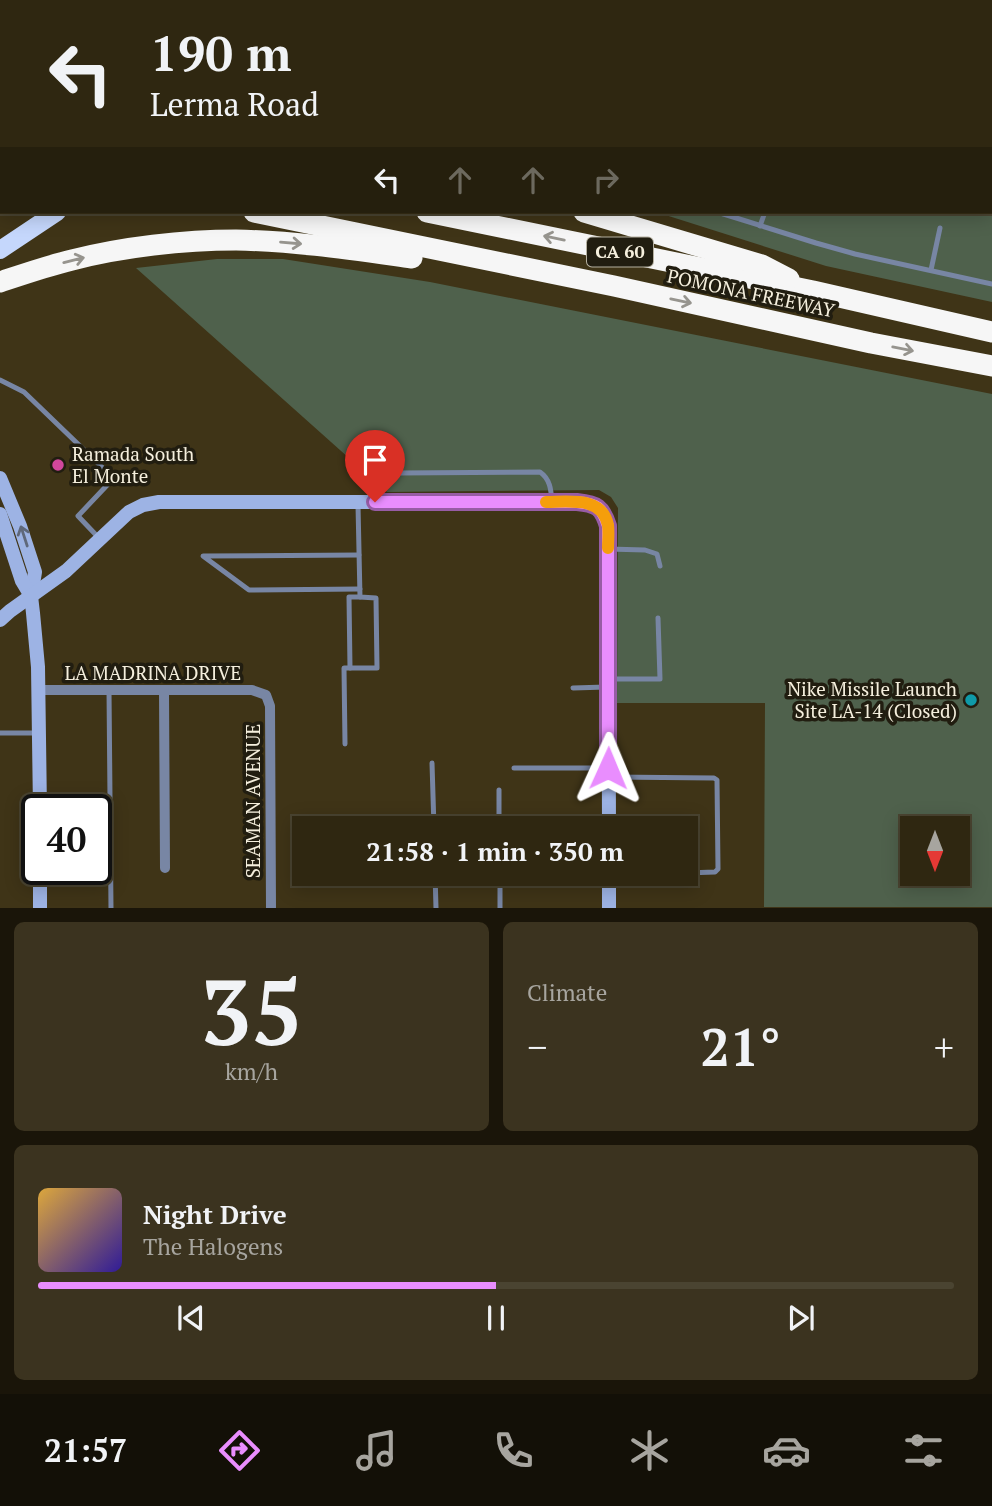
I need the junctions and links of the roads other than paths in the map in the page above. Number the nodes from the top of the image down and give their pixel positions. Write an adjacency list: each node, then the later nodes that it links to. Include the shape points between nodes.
1 (37, 214): 10 (main road)
2 (54, 214): 11 (main road)
3 (264, 214): 15 (highway, POMONA FREEWAY / CA 60)
4 (437, 214): 16 (highway, POMONA FREEWAY / CA 60, one-way to 4)
5 (591, 214): 16 (highway, via 762,265)
6 (723, 214): 8 (lane)
7 (764, 214): 8 (lane)
8 (760, 226): 12 (lane)
9 (940, 228): 12 (lane)
10 (0, 238)
11 (0, 250)
12 (931, 270): 14 (lane)
13 (0, 282): 15 (highway, one-way to 15, via 114,251 238,240 321,246)
14 (992, 284)
15 (614, 286): 18 (highway, POMONA FREEWAY / CA 60, one-way to 18)
16 (813, 291): 17 (highway, POMONA FREEWAY / CA 60)
17 (992, 332)
18 (992, 366)
19 (0, 380): 25 (lane, via 24,392 107,472 112,480 78,516)
20 (0, 478): 30 (street, one-way to 20, via 35,572)
21 (358, 502): 22 (street); 25 (street, via 159,502 130,512); 27 (lane)
22 (375, 502): 23 (street); 23 (lane, via 377,483 399,473 540,472 547,477)
23 (552, 502): 26 (street, via 591,503 600,508 608,526)
24 (0, 514): 30 (street)
25 (100, 539): 30 (street)
26 (608, 549): 28 (lane, via 645,550 657,554); 35 (street)
27 (359, 555): 29 (lane); 29 (lane, via 203,556 248,590)
28 (660, 566)
29 (360, 589): 31 (lane)
30 (31, 596): 33 (street); 37 (street)
31 (360, 597): 34 (lane, via 349,597); 34 (lane, via 376,597 377,668)
32 (658, 618): 35 (lane, via 660,679)
33 (0, 620)
34 (350, 668): 43 (lane, via 344,668)
35 (609, 683): 36 (lane); 46 (street)
36 (573, 688)
37 (38, 690): 39 (street, LA MADRINA DRIVE); 42 (street)
38 (164, 690): 39 (street, LA MADRINA DRIVE); 40 (street, LA MADRINA DRIVE); 52 (street)
39 (109, 691): 59 (lane)
40 (266, 695): 60 (street, SEAMAN AVENUE, via 270,706)
41 (0, 733): 42 (lane)
42 (39, 733): 48 (street)
43 (345, 744)
44 (432, 763): 49 (lane)
45 (514, 768): 46 (lane)
46 (608, 773): 51 (street); 53 (lane, via 717,780 718,869)
47 (499, 790): 50 (lane)
48 (40, 794)
49 (434, 816)
50 (499, 816)
51 (609, 816)
52 (164, 868)
53 (698, 873)
54 (40, 885): 58 (street)
55 (435, 886): 61 (lane)
56 (500, 886): 62 (lane)
57 (609, 886): 63 (street)
58 (40, 908)
59 (111, 908)
60 (271, 908)
61 (436, 908)
62 (500, 908)
63 (609, 908)

